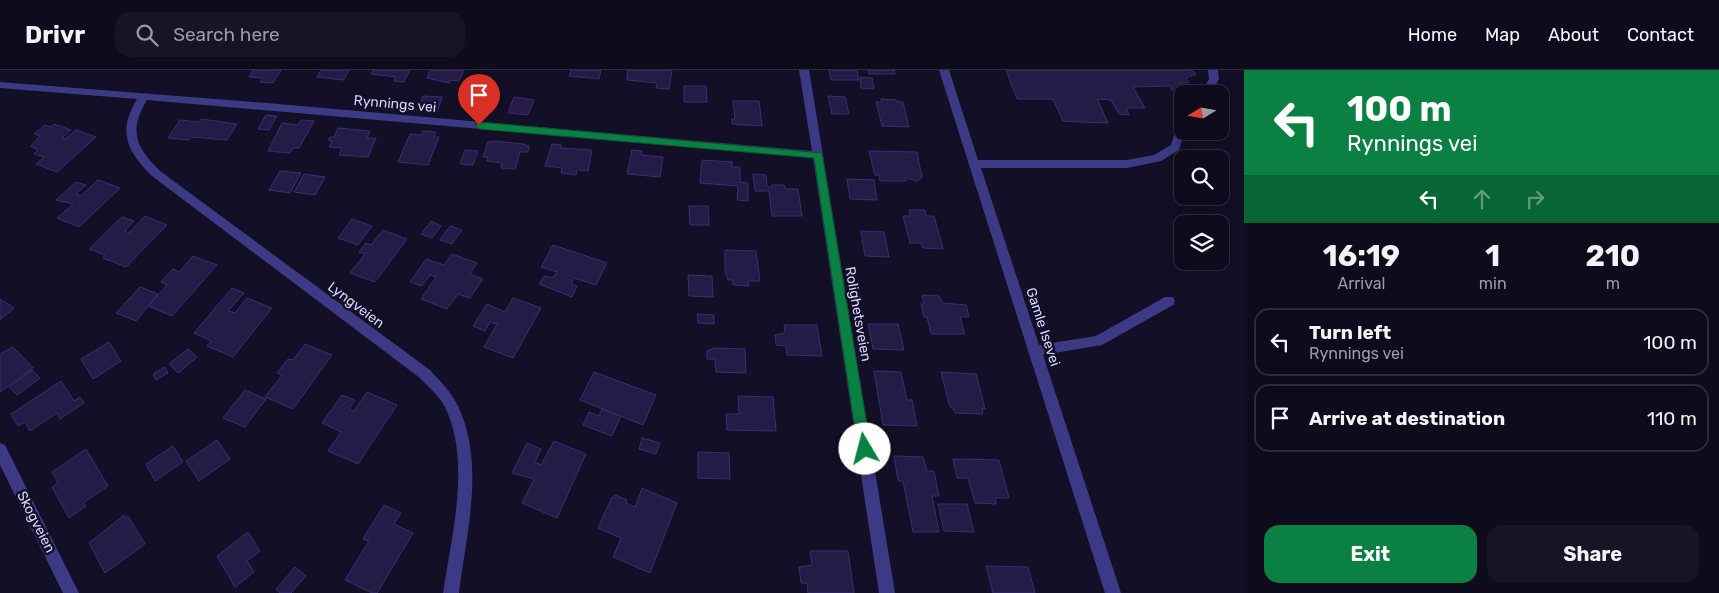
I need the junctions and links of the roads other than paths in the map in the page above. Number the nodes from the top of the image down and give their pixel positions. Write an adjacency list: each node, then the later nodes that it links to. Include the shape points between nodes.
1 (804, 70): 8 (street, Rolighetsveien)
2 (944, 70): 9 (street, Gamle Isevei)
3 (1213, 70): 5 (street)
4 (0, 85): 6 (street, Rynnings vei)
5 (1211, 85)
6 (143, 98): 8 (street, Rynnings vei); 14 (street, Lyngveien, via 133,111 130,123 134,148 143,163 425,374 449,402 463,442 465,475)
7 (1177, 140): 9 (street, via 1175,147 1157,158 1128,164)
8 (818, 155): 15 (street, Rolighetsveien)
9 (975, 164): 11 (street, Gamle Isevei)
10 (1170, 300): 11 (street, via 1098,341)
11 (1035, 351): 16 (street, Gamle Isevei)
12 (0, 450): 13 (street, Skogveien)
13 (72, 593)
14 (451, 593)
15 (888, 593)
16 (1114, 593)

